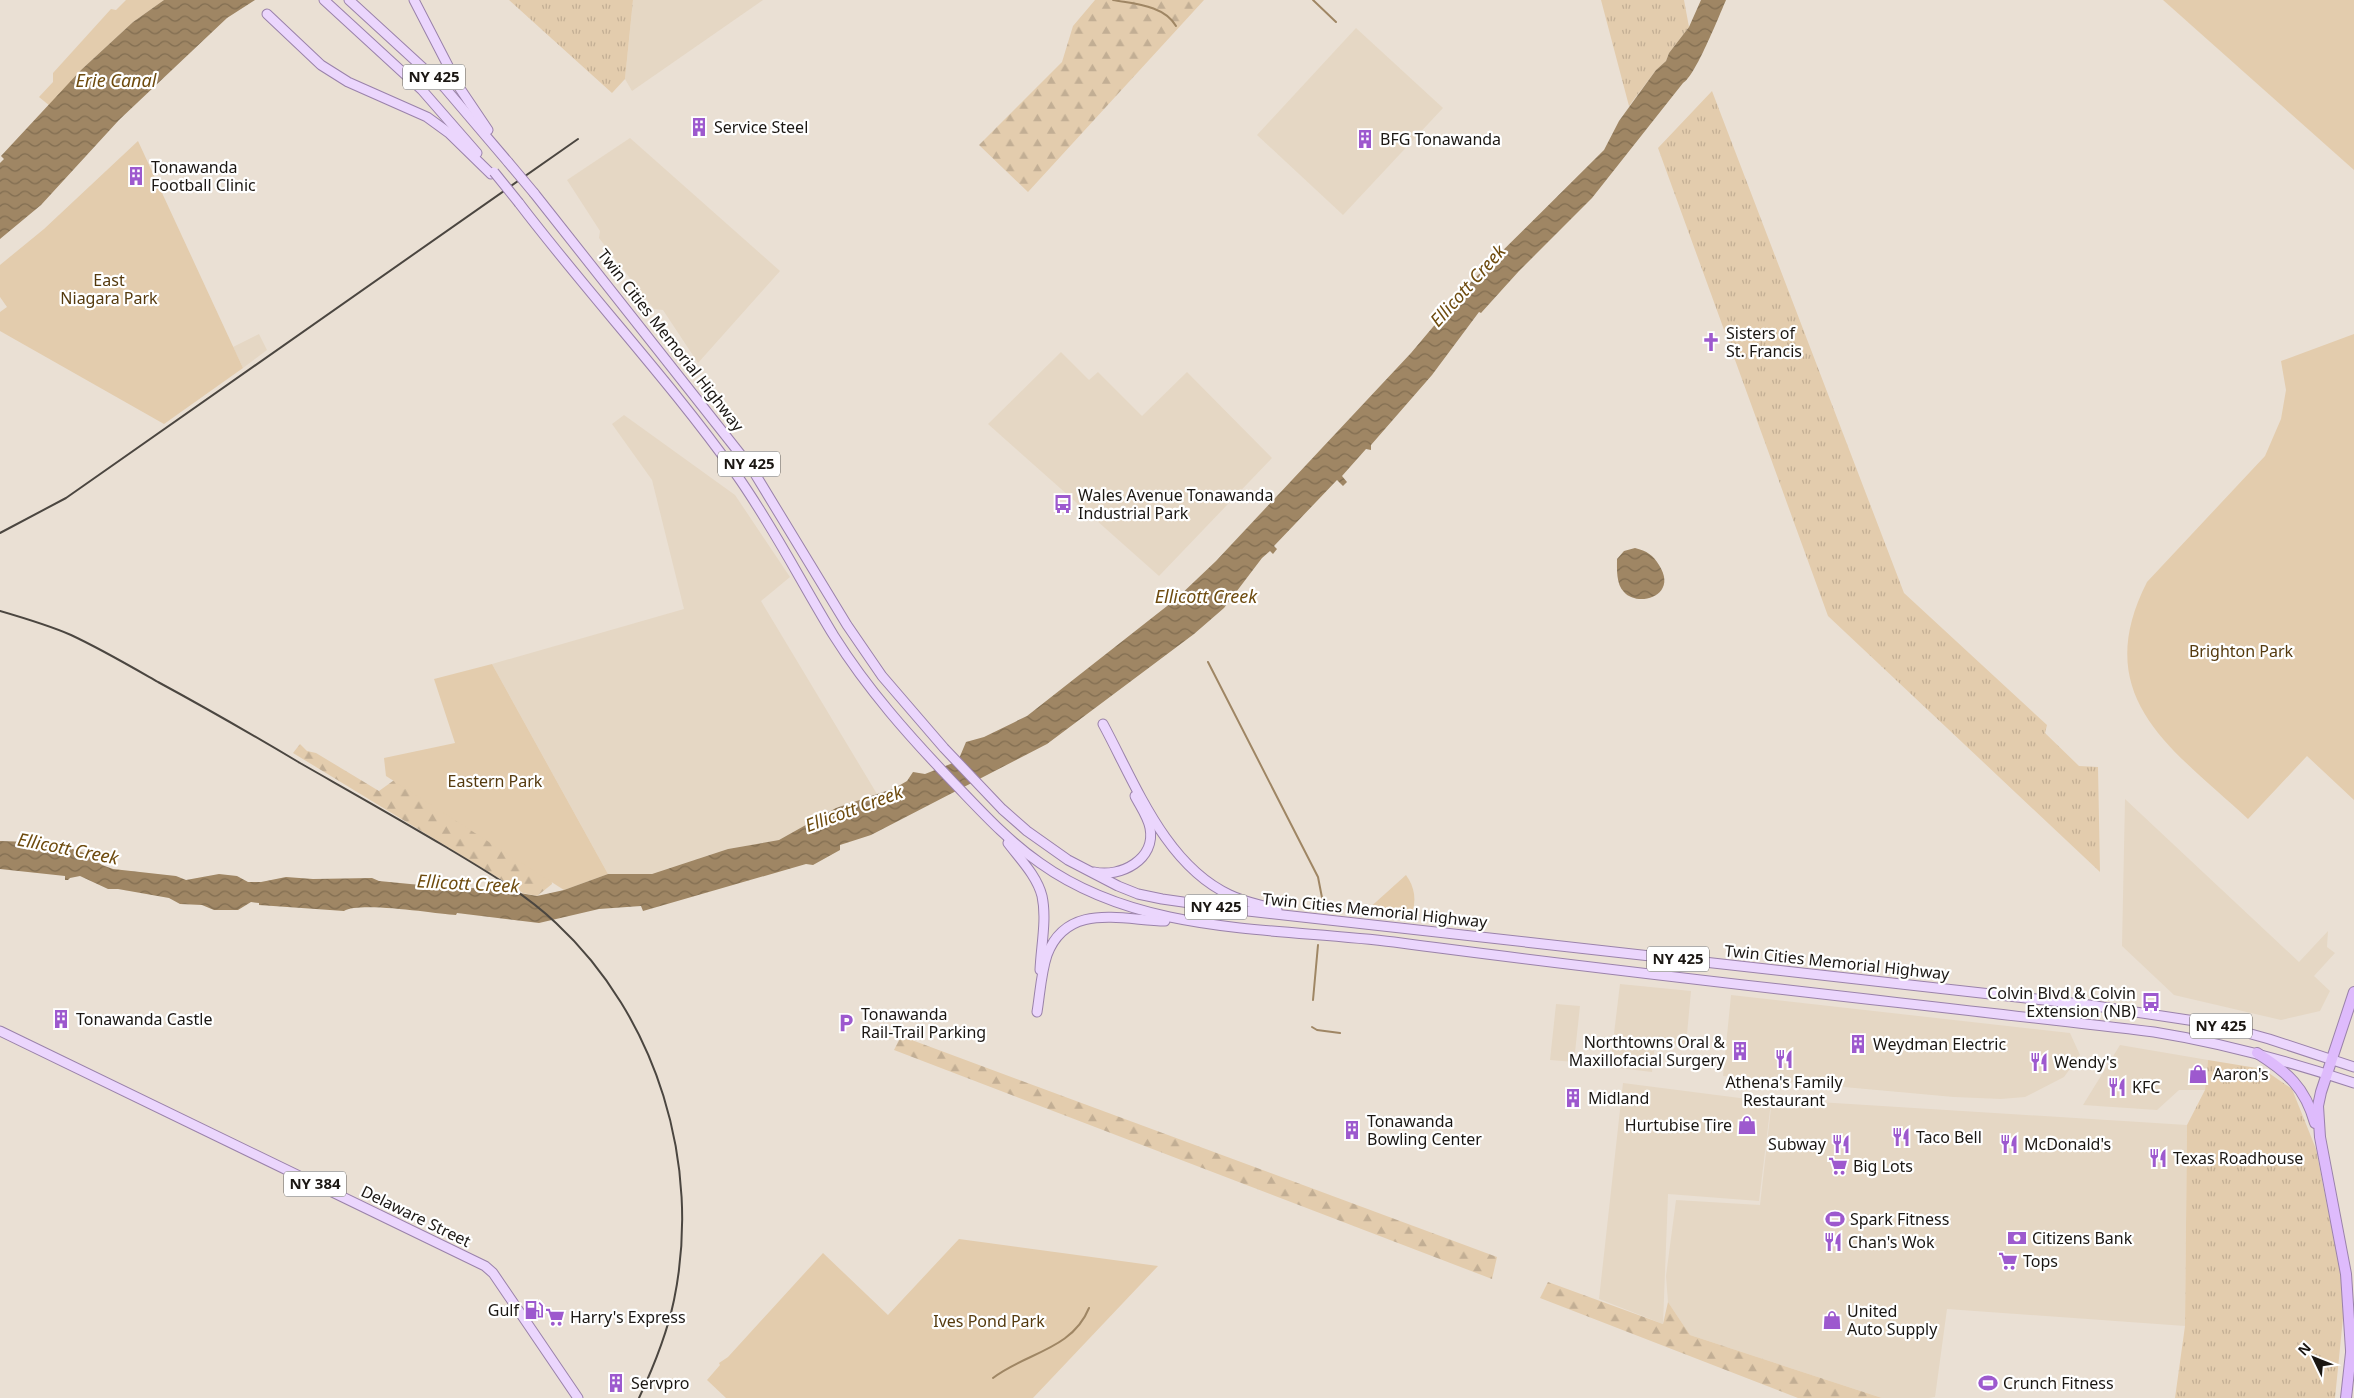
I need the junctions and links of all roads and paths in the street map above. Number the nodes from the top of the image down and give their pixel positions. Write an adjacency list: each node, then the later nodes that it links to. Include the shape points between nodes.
1 (324, 0): 6 (main road, NY 425, via 440,108)
2 (414, 0): 5 (main road, via 455,80)
3 (350, 1): 5 (main road, Twin Cities Memorial Highway / NY 425, via 439,82)
4 (267, 14): 6 (main road, via 321,65 348,82 427,117)
5 (502, 154): 8 (main road, Twin Cities Memorial Highway / NY 425, bridge, via 752,469 882,676 1002,809 1044,844)
6 (492, 173): 7 (main road, Twin Cities Memorial Highway / NY 425, bridge, via 702,429 754,499 875,695)
7 (1001, 833): 10 (main road, Twin Cities Memorial Highway / NY 425, via 1043,866 1089,891 1128,907); 10 (main road, via 1035,879 1042,895 1044,914 1037,1012 1047,956 1061,932 1072,923 1091,918)
8 (1084, 870): 9 (main road, Twin Cities Memorial Highway / NY 425, via 1138,894); 9 (main road, via 1112,874 1126,869 1143,855 1150,837 1147,820 1101,725 1159,829 1185,864 1230,895)
9 (1296, 916): 14 (main road, Twin Cities Memorial Highway / NY 425, via 2089,1005 2215,1024)
10 (1188, 921): 13 (main road, Twin Cities Memorial Highway / NY 425, via 2010,1014 2172,1035)
11 (2354, 992): 14 (highway)
12 (0, 1032): 21 (main road, Delaware Street / NY 384, via 485,1266 493,1273)
13 (2257, 1053): 16 (main road, Twin Cities Memorial Highway / NY 425); 18 (highway, via 2291,1077 2302,1091)
14 (2331, 1059): 15 (main road, Twin Cities Memorial Highway / NY 425); 16 (highway)
15 (2354, 1067)
16 (2327, 1074): 17 (main road, Twin Cities Memorial Highway / NY 425); 18 (highway, via 2318,1106)
17 (2354, 1082)
18 (2320, 1137): 20 (highway, via 2346,1274)
19 (2354, 1326): 20 (highway)
20 (2351, 1350): 22 (highway)
21 (578, 1398)
22 (2346, 1398)

